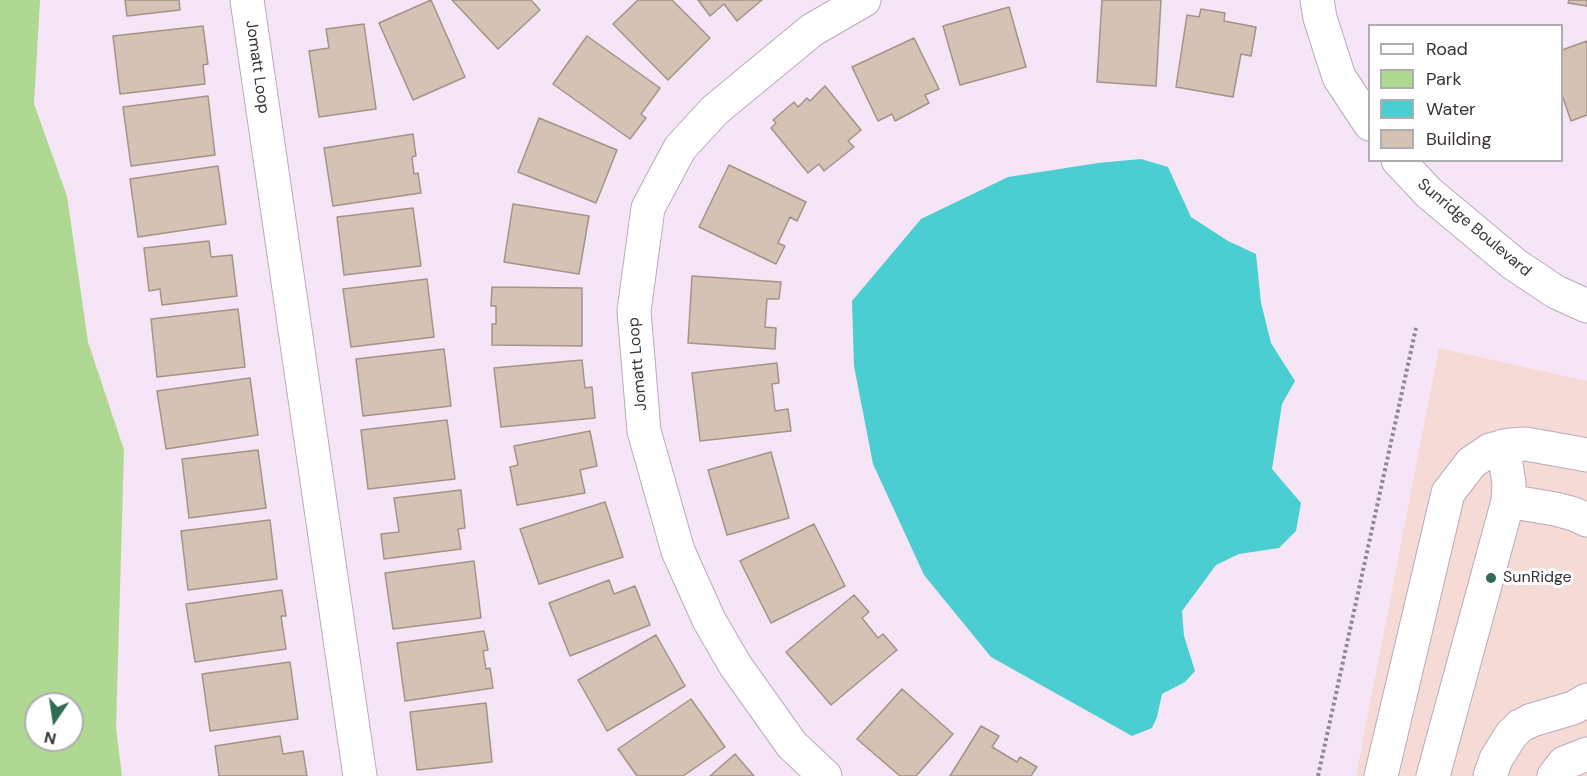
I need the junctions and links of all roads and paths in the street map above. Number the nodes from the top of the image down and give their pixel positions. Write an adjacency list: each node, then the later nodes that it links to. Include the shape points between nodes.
1 (247, 0): 14 (street, Jomatt Loop)
2 (864, 0): 15 (street, Jomatt Loop, via 812,30 715,110 680,148 648,208 634,311 644,431 678,551 709,620 735,665 792,745)
3 (1317, 0): 4 (street, via 1339,77)
4 (1368, 121)
5 (1400, 162): 6 (street, Sunridge Boulevard, via 1429,193 1514,264 1556,292)
6 (1587, 306)
7 (1416, 328): 16 (path)
8 (1503, 446): 9 (street, via 1526,444); 10 (street); 17 (street, via 1471,463 1448,493)
9 (1587, 455)
10 (1508, 501): 11 (street, via 1555,509); 18 (street)
11 (1587, 520)
12 (1587, 700): 19 (street, via 1520,726 1496,759)
13 (1587, 754): 20 (street, via 1564,763)
14 (360, 776)
15 (825, 776)
16 (1318, 776)
17 (1381, 776)
18 (1433, 776)
19 (1490, 776)
20 (1554, 776)

